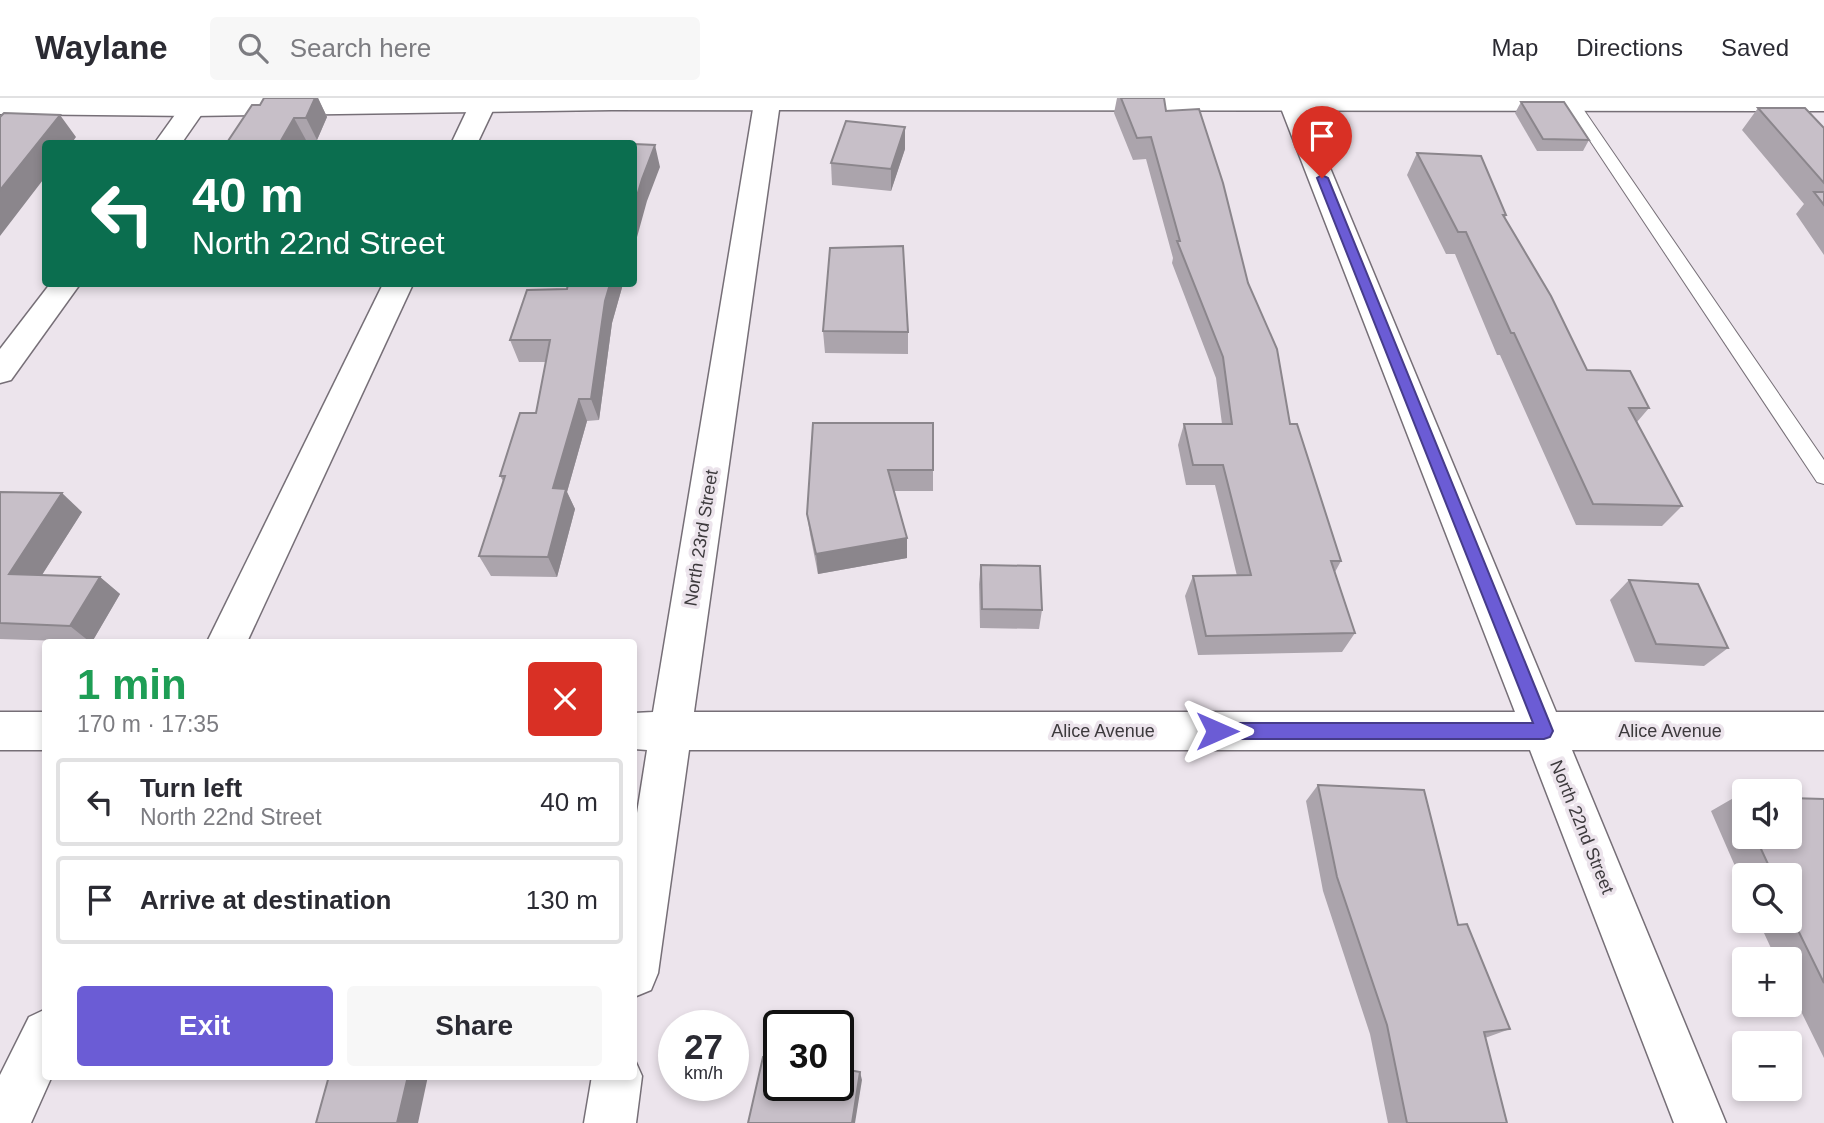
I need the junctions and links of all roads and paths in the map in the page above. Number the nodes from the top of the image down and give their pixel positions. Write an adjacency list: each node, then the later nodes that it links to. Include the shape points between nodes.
1 (612, 100): 5 (street); 10 (street)
2 (1233, 100): 5 (street); 6 (street)
3 (1659, 100): 7 (street); 8 (street)
4 (197, 103): 9 (street); 10 (street); 11 (street)
5 (767, 103): 20 (street, North 23rd Street)
6 (1292, 103): 7 (street); 21 (street, North 22nd Street)
7 (1572, 103): 16 (lane)
8 (1824, 103)
9 (0, 106)
10 (482, 106): 12 (street)
11 (170, 140)
12 (466, 140)
13 (63, 287): 15 (street)
14 (397, 287): 17 (street)
15 (0, 372)
16 (1824, 476)
17 (228, 639)
18 (0, 731): 19 (street)
19 (42, 731)
20 (652, 731): 21 (street, Alice Avenue); 23 (street, North 23rd Street)
21 (1544, 731): 22 (street, Alice Avenue); 28 (street, North 22nd Street)
22 (1824, 731)
23 (637, 933)
24 (42, 1042): 26 (street)
25 (616, 1080): 27 (street)
26 (4, 1123)
27 (610, 1123)
28 (1700, 1123)

